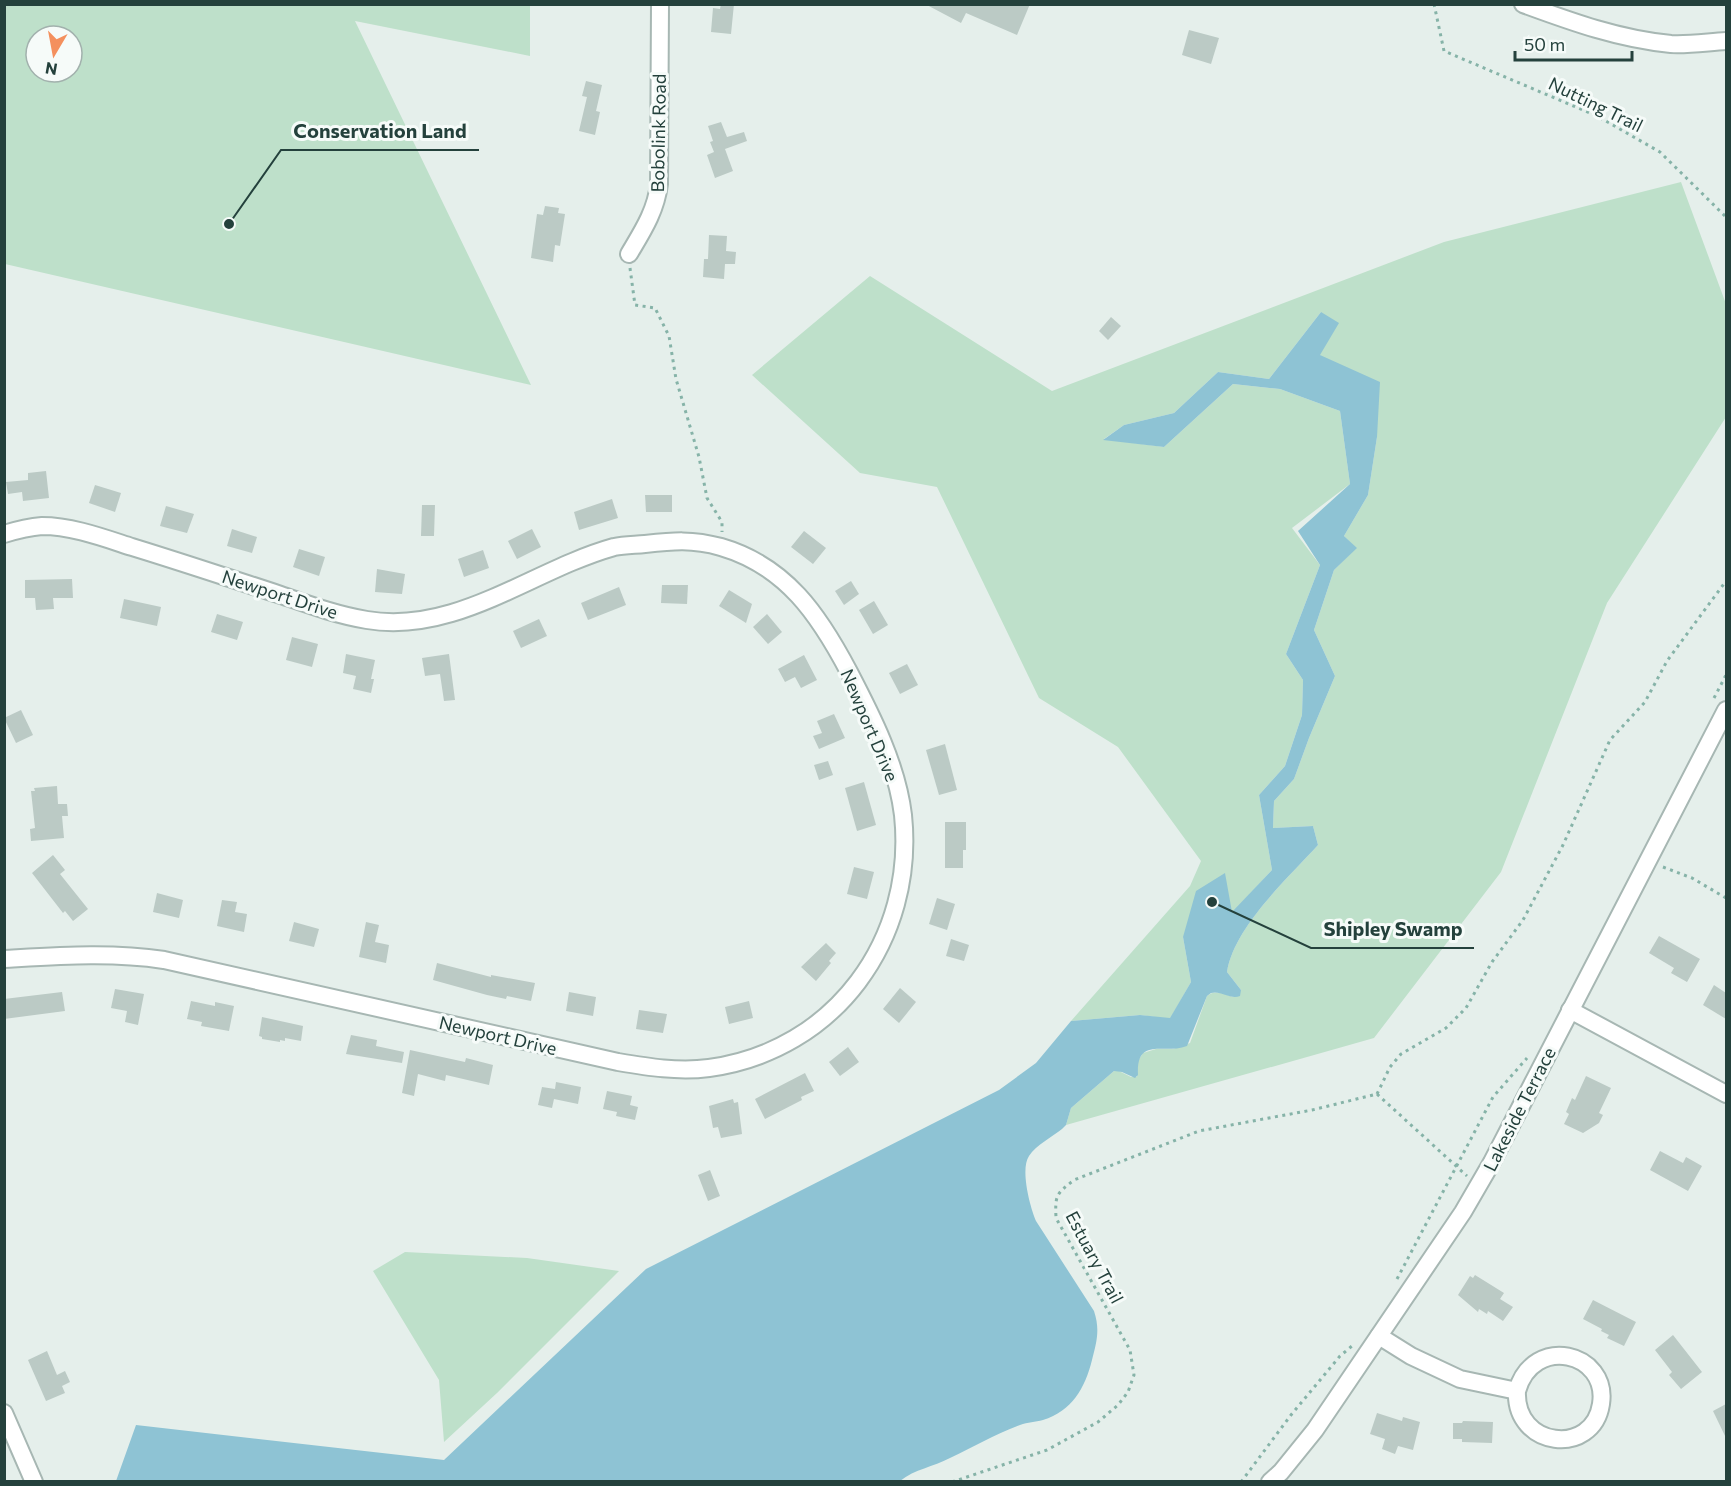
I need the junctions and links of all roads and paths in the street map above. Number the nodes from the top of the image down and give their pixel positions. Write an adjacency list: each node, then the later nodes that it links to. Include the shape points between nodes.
1 (660, 4): 6 (street, Bobolink Road, via 659,184 652,214)
2 (1434, 4): 5 (path, Nutting Trail, via 1444,51 1598,116 1660,152)
3 (1523, 4): 4 (street, via 1621,37 1673,44)
4 (1726, 41)
5 (1726, 217)
6 (629, 254): 8 (path, via 634,305 655,308 669,336 707,498 722,522)
7 (4, 534): 8 (street, Newport Drive, via 41,526 62,528 147,551 326,610 391,622 447,615 617,546 685,540)
8 (723, 548): 14 (street, Newport Drive, via 779,575 817,618 863,700 893,772 901,806 902,867 888,929 866,971 846,998 798,1037 769,1053 739,1062 680,1070 618,1062 164,960 96,954)
9 (1726, 581): 17 (path, via 1667,662 1645,702 1610,740 1563,845 1528,911 1466,1008 1446,1028 1401,1054)
10 (1726, 675): 11 (path)
11 (1722, 714): 12 (street, Lakeside Terrace)
12 (1647, 861): 13 (path, via 1692,878); 15 (street, Lakeside Terrace)
13 (1726, 898)
14 (4, 959)
15 (1570, 1010): 18 (street); 20 (street, Lakeside Terrace)
16 (1527, 1056): 19 (path, via 1493,1097)
17 (1377, 1094): 19 (path); 27 (path, Estuary Trail, via 1199,1131 1074,1180 1059,1192 1055,1199 1056,1218 1130,1350 1134,1375 1128,1392 1098,1422 1047,1450)
18 (1726, 1094)
19 (1456, 1166): 20 (path); 21 (path)
20 (1478, 1186): 22 (street, Lakeside Terrace)
21 (1396, 1279)
22 (1379, 1335): 24 (street, via 1411,1356 1460,1379); 29 (street, Lakeside Terrace, via 1315,1430)
23 (1355, 1344): 28 (path, via 1340,1356)
24 (1517, 1391): 24 (street, via 1524,1374 1536,1362 1553,1356 1571,1357 1587,1366 1598,1380 1600,1407 1593,1423 1578,1435 1551,1439 1527,1425 1518,1409)
25 (4, 1413): 26 (street)
26 (34, 1482)
27 (952, 1482)
28 (1241, 1482)
29 (1270, 1482)

